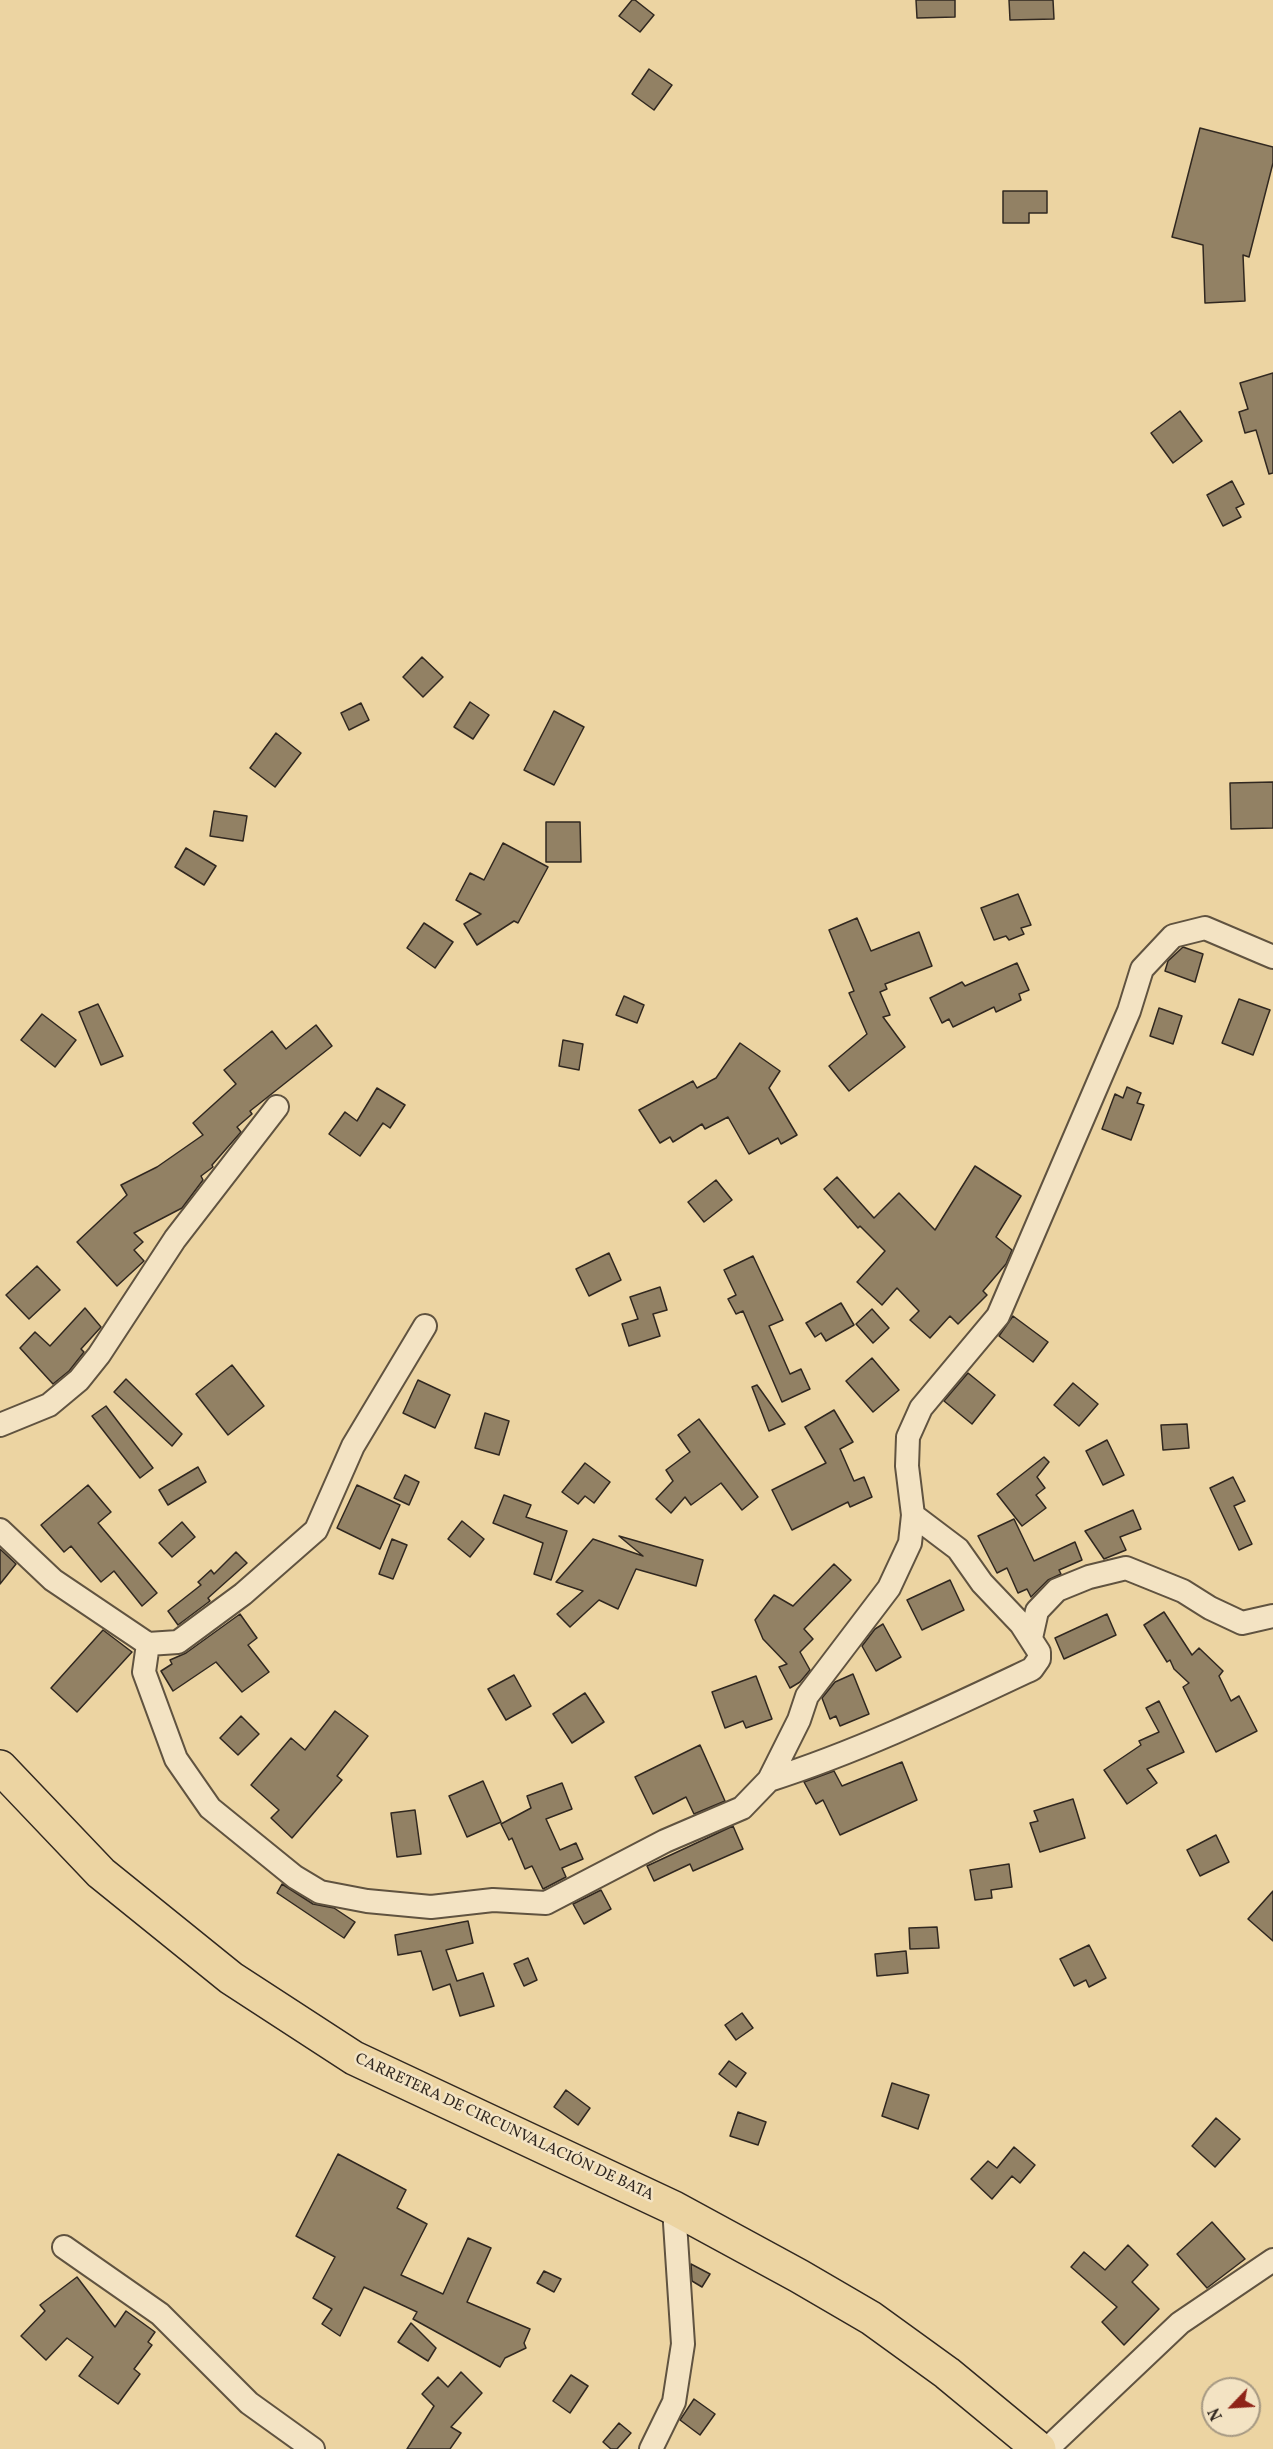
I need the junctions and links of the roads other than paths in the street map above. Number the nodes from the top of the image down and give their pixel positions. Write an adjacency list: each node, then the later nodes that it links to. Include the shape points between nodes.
1 (1273, 957): 5 (street, via 1205,928 1173,936 1142,969 1129,1011 998,1316 921,1408 908,1437)
2 (277, 1107): 4 (street, via 175,1239 79,1380 49,1405)
3 (425, 1326): 9 (street, via 353,1446 316,1530 243,1594 178,1642)
4 (0, 1425)
5 (913, 1515): 8 (street, via 958,1549 982,1583); 11 (street, via 909,1542 889,1588 807,1696)
6 (0, 1530): 9 (street, via 53,1580)
7 (1273, 1616): 8 (street, via 1242,1623 1183,1591 1126,1568 1057,1590 1037,1611)
8 (1031, 1638): 11 (street, via 1040,1652 1032,1669 832,1760)
9 (148, 1644): 11 (street, via 144,1672 176,1759 210,1808 320,1893 431,1907 493,1900 546,1903 665,1841 742,1808)
10 (0, 1767): 12 (main road, CARRETERA DE CIRCUNVALACIÓN DE BATA, via 101,1873 240,1984 354,2058)
11 (769, 1780)
12 (674, 2208): 16 (street, via 683,2344 674,2402); 17 (main road, CARRETERA DE CIRCUNVALACIÓN DE BATA, via 871,2318 947,2373)
13 (64, 2247): 15 (street, via 160,2314 249,2403)
14 (1273, 2260): 18 (street, via 1180,2323)
15 (313, 2449)
16 (651, 2449)
17 (1039, 2449)
18 (1047, 2449)

